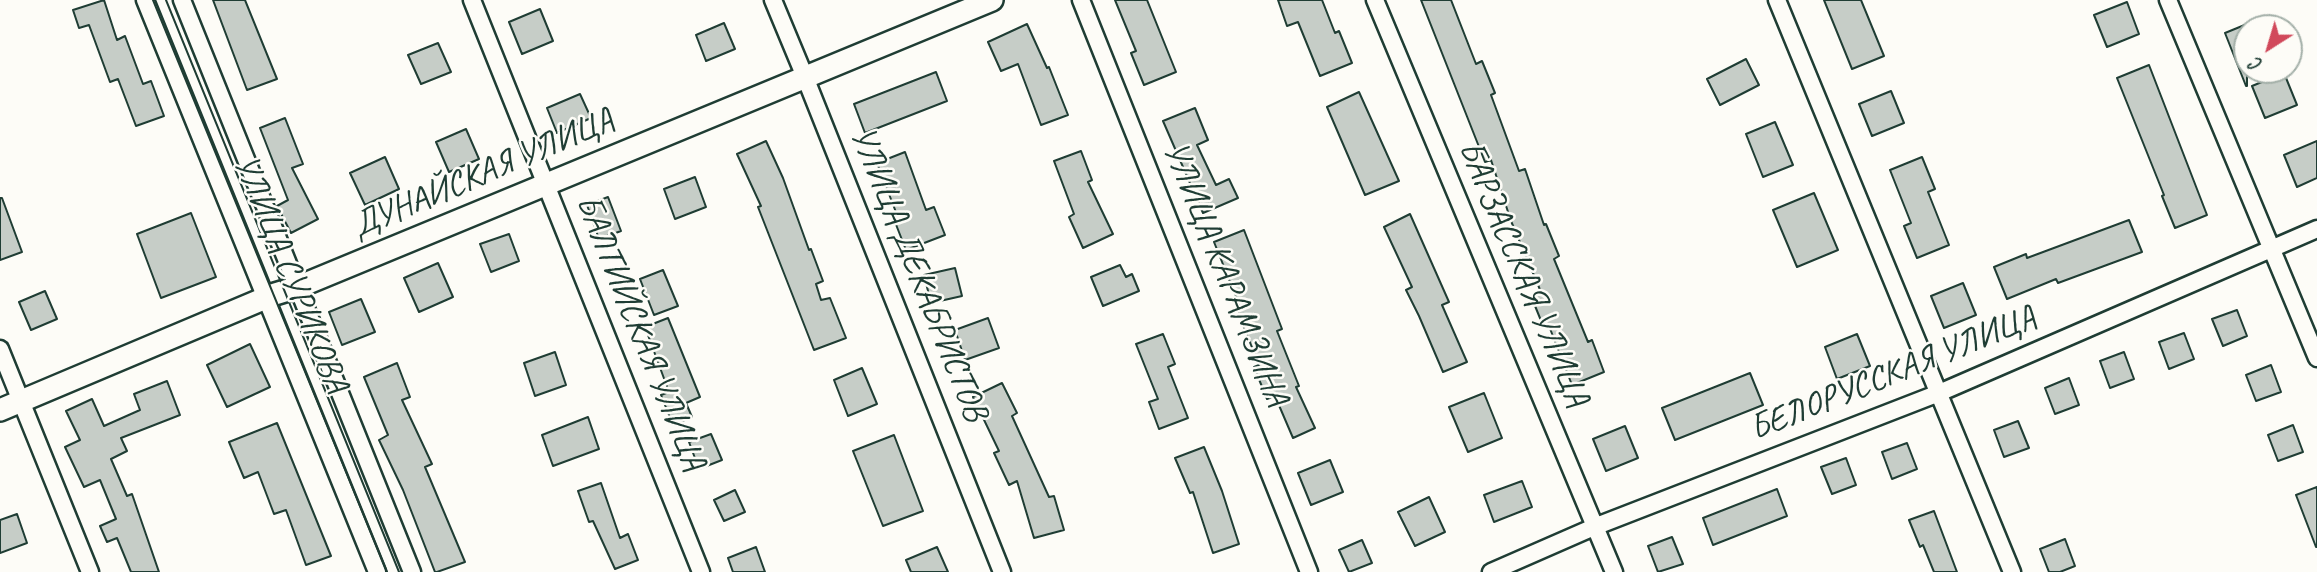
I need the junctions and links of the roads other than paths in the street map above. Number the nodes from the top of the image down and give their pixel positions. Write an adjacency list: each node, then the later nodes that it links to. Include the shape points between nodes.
1 (145, 0): 15 (street, УЛИЦА СУРИКОВА)
2 (182, 0): 14 (street, УЛИЦА СУРИКОВА)
3 (472, 0): 11 (street, БАЛТИЙСКАЯ УЛИЦА)
4 (773, 0): 10 (street, УЛИЦА ДЕКАБРИСТОВ)
5 (992, 0): 10 (street, ДУНАЙСКАЯ УЛИЦА)
6 (1081, 0): 27 (street, УЛИЦА КАРАМЗИНА)
7 (1375, 0): 21 (street, БАРЗАССКАЯ УЛИЦА)
8 (1777, 0): 18 (street)
9 (2168, 0): 13 (street)
10 (806, 77): 11 (street, ДУНАЙСКАЯ УЛИЦА); 26 (street, УЛИЦА ДЕКАБРИСТОВ)
11 (547, 183): 14 (street, ДУНАЙСКАЯ УЛИЦА); 25 (street, БАЛТИЙСКАЯ УЛИЦА)
12 (2317, 229): 13 (street, БЕЛОРУССКАЯ УЛИЦА)
13 (2271, 248): 17 (street); 18 (street, БЕЛОРУССКАЯ УЛИЦА)
14 (298, 287): 15 (street, ДУНАЙСКАЯ УЛИЦА); 24 (street, УЛИЦА СУРИКОВА)
15 (267, 298): 19 (street, ДУНАЙСКАЯ УЛИЦА); 23 (street, УЛИЦА СУРИКОВА)
16 (0, 349): 19 (street)
17 (2317, 358)
18 (1938, 393): 21 (street, БЕЛОРУССКАЯ УЛИЦА); 30 (street)
19 (21, 401): 20 (street, ДУНАЙСКАЯ УЛИЦА); 22 (street)
20 (0, 410)
21 (1594, 527): 28 (street, БЕЛОРУССКАЯ УЛИЦА); 29 (street, БАРЗАССКАЯ УЛИЦА)
22 (90, 572)
23 (377, 572)
24 (412, 572)
25 (701, 572)
26 (1002, 572)
27 (1310, 572)
28 (1491, 572)
29 (1614, 572)
30 (2012, 572)

